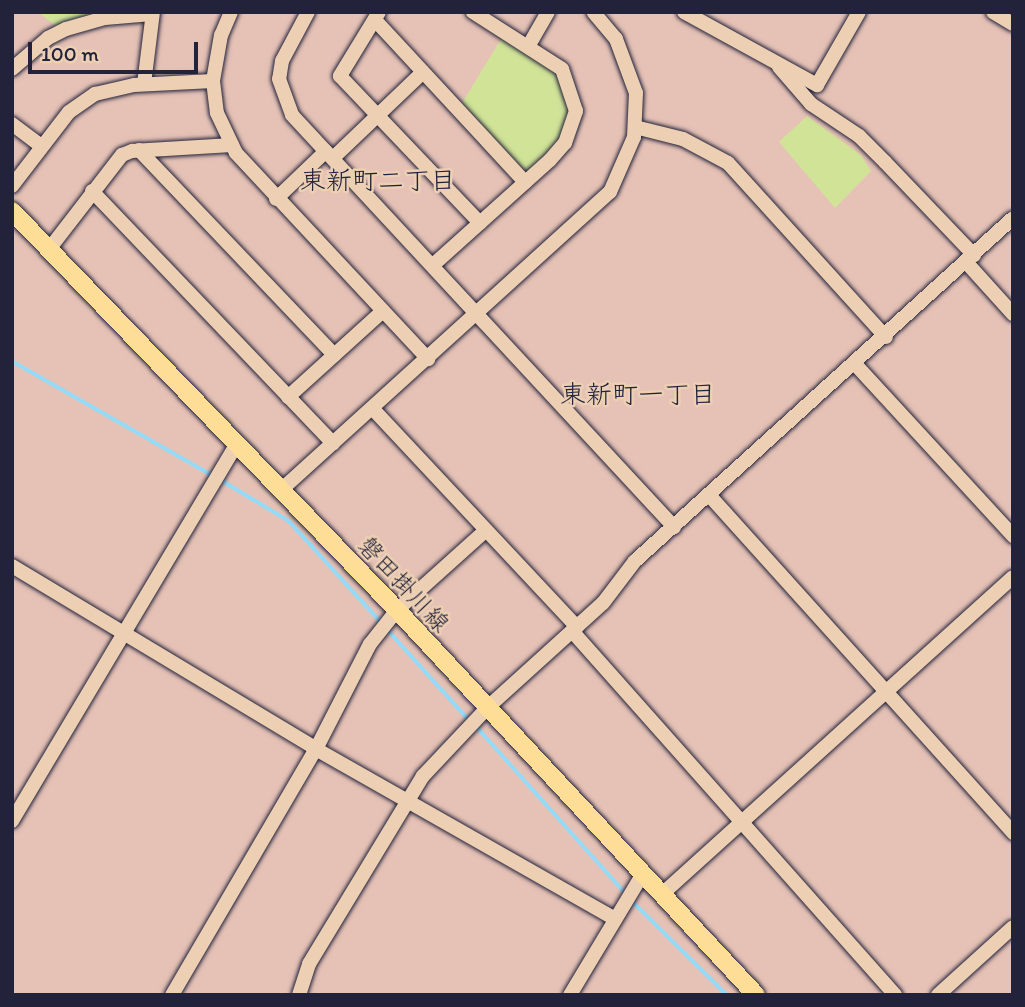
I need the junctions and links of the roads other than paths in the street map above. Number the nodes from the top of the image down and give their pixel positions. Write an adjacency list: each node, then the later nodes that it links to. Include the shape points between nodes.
1 (231, 12): 16 (street, via 220,35)
2 (308, 12): 24 (street, via 287,48 279,79 292,115)
3 (473, 12): 12 (street)
4 (548, 12): 12 (street)
5 (593, 12): 20 (street, via 616,39 631,71)
6 (684, 12): 13 (street)
7 (859, 12): 13 (street, via 817,85 799,72)
8 (993, 12): 11 (street)
9 (152, 13): 14 (street, via 105,18 66,29); 17 (street)
10 (377, 16): 15 (street); 18 (street, via 340,76)
11 (1013, 24)
12 (529, 45): 25 (street, via 562,69 576,111 565,143)
13 (779, 67): 33 (street, via 811,104 859,136)
14 (12, 69)
15 (423, 72): 18 (street); 25 (street)
16 (213, 81): 17 (street); 21 (street, via 218,113)
17 (144, 84): 22 (street, via 113,88 80,103)
18 (378, 116): 24 (street); 31 (street)
19 (12, 124): 22 (street)
20 (635, 127): 36 (street, via 621,174 598,206); 38 (street, via 683,139 728,163)
21 (232, 145): 23 (street); 28 (street)
22 (41, 146): 26 (street)
23 (139, 150): 27 (street, via 122,155); 39 (street)
24 (329, 154): 28 (street); 34 (street)
25 (525, 182): 31 (street)
26 (12, 186)
27 (92, 191): 32 (street); 42 (street)
28 (276, 199): 35 (street)
29 (12, 211): 32 (main road, 磐田掛川線)
30 (1013, 218): 33 (street)
31 (480, 223): 34 (street)
32 (50, 248): 45 (main road, 磐田掛川線)
33 (970, 259): 37 (street); 38 (street)
34 (433, 265): 36 (street)
35 (383, 311): 39 (street); 40 (street)
36 (479, 313): 40 (street); 48 (street)
37 (1013, 314)
38 (886, 337): 41 (street)
39 (334, 355): 42 (street)
40 (428, 359): 43 (street)
41 (855, 364): 47 (street); 50 (street)
42 (288, 397): 44 (street)
43 (372, 408): 44 (street); 49 (street)
44 (333, 443): 46 (street)
45 (237, 444): 46 (main road, 磐田掛川線); 55 (street)
46 (281, 489): 53 (main road, 磐田掛川線)
47 (709, 495): 48 (street); 56 (street)
48 (674, 527): 54 (street, via 635,561 603,603)
49 (485, 531): 53 (street); 54 (street)
50 (1013, 536)
51 (12, 566): 55 (street)
52 (1013, 577): 56 (street)
53 (397, 610): 57 (main road, 磐田掛川線); 58 (street, via 370,644)
54 (574, 629): 57 (street); 61 (street)
55 (125, 632): 58 (street); 60 (street)
56 (886, 692): 61 (street); 62 (street)
57 (487, 708): 59 (street, via 423,776); 63 (main road, 磐田掛川線)
58 (316, 749): 59 (street); 67 (street)
59 (407, 801): 65 (street); 68 (street, via 309,964)
60 (12, 821)
61 (740, 823): 64 (street); 71 (street)
62 (1013, 833)
63 (642, 875): 64 (main road, 磐田掛川線); 65 (street)
64 (661, 895): 70 (main road, 磐田掛川線)
65 (615, 919): 69 (street)
66 (1013, 927): 72 (street)
67 (173, 995)
68 (299, 995)
69 (570, 995)
70 (756, 995)
71 (895, 995)
72 (938, 995)

